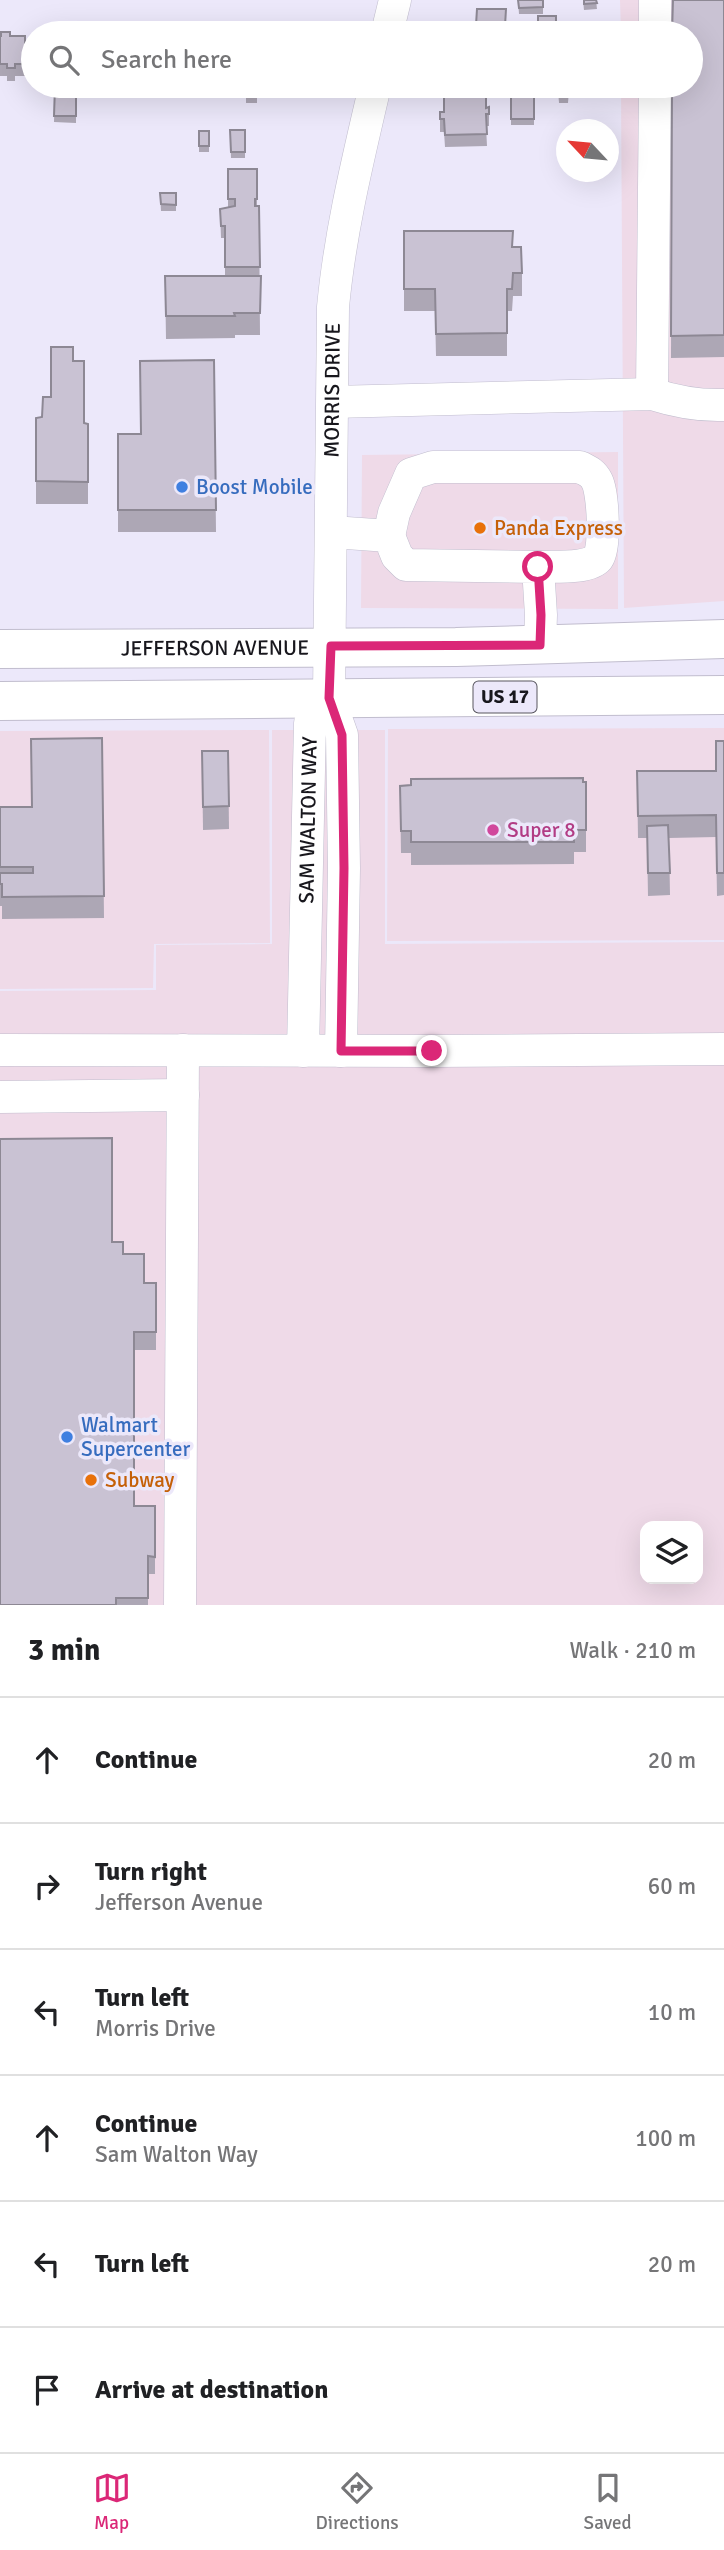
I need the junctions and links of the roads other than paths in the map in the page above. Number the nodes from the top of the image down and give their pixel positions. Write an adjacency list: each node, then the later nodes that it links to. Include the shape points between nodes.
1 (394, 0): 3 (street)
2 (655, 0): 4 (street)
3 (390, 21)
4 (655, 21)
5 (372, 98): 8 (street, MORRIS DRIVE, via 337,264)
6 (655, 98): 7 (street)
7 (652, 394): 8 (street); 9 (street, via 703,406)
8 (332, 402): 10 (street, MORRIS DRIVE)
9 (724, 405)
10 (332, 532): 11 (street); 15 (street, MORRIS DRIVE)
11 (390, 536): 12 (street, via 397,556 406,565); 12 (street, via 394,513 411,474 433,467 580,467 591,472 602,495 602,550 597,559 588,565)
12 (538, 567): 14 (street)
13 (724, 639): 14 (main road, JEFFERSON AVENUE)
14 (540, 645): 15 (main road, JEFFERSON AVENUE)
15 (331, 646): 16 (main road, JEFFERSON AVENUE); 18 (street, MORRIS DRIVE)
16 (0, 649)
17 (724, 695): 18 (main road, US 17)
18 (329, 698): 19 (main road, US 17); 23 (street, SAM WALTON WAY, via 310,723); 24 (street, SAM WALTON WAY, via 342,735)
19 (0, 701)
20 (724, 1049): 24 (street)
21 (0, 1050): 22 (street)
22 (183, 1050): 23 (street); 25 (street)
23 (303, 1051): 24 (street)
24 (341, 1051)
25 (183, 1095): 26 (street); 27 (street)
26 (0, 1097)
27 (180, 1605)

